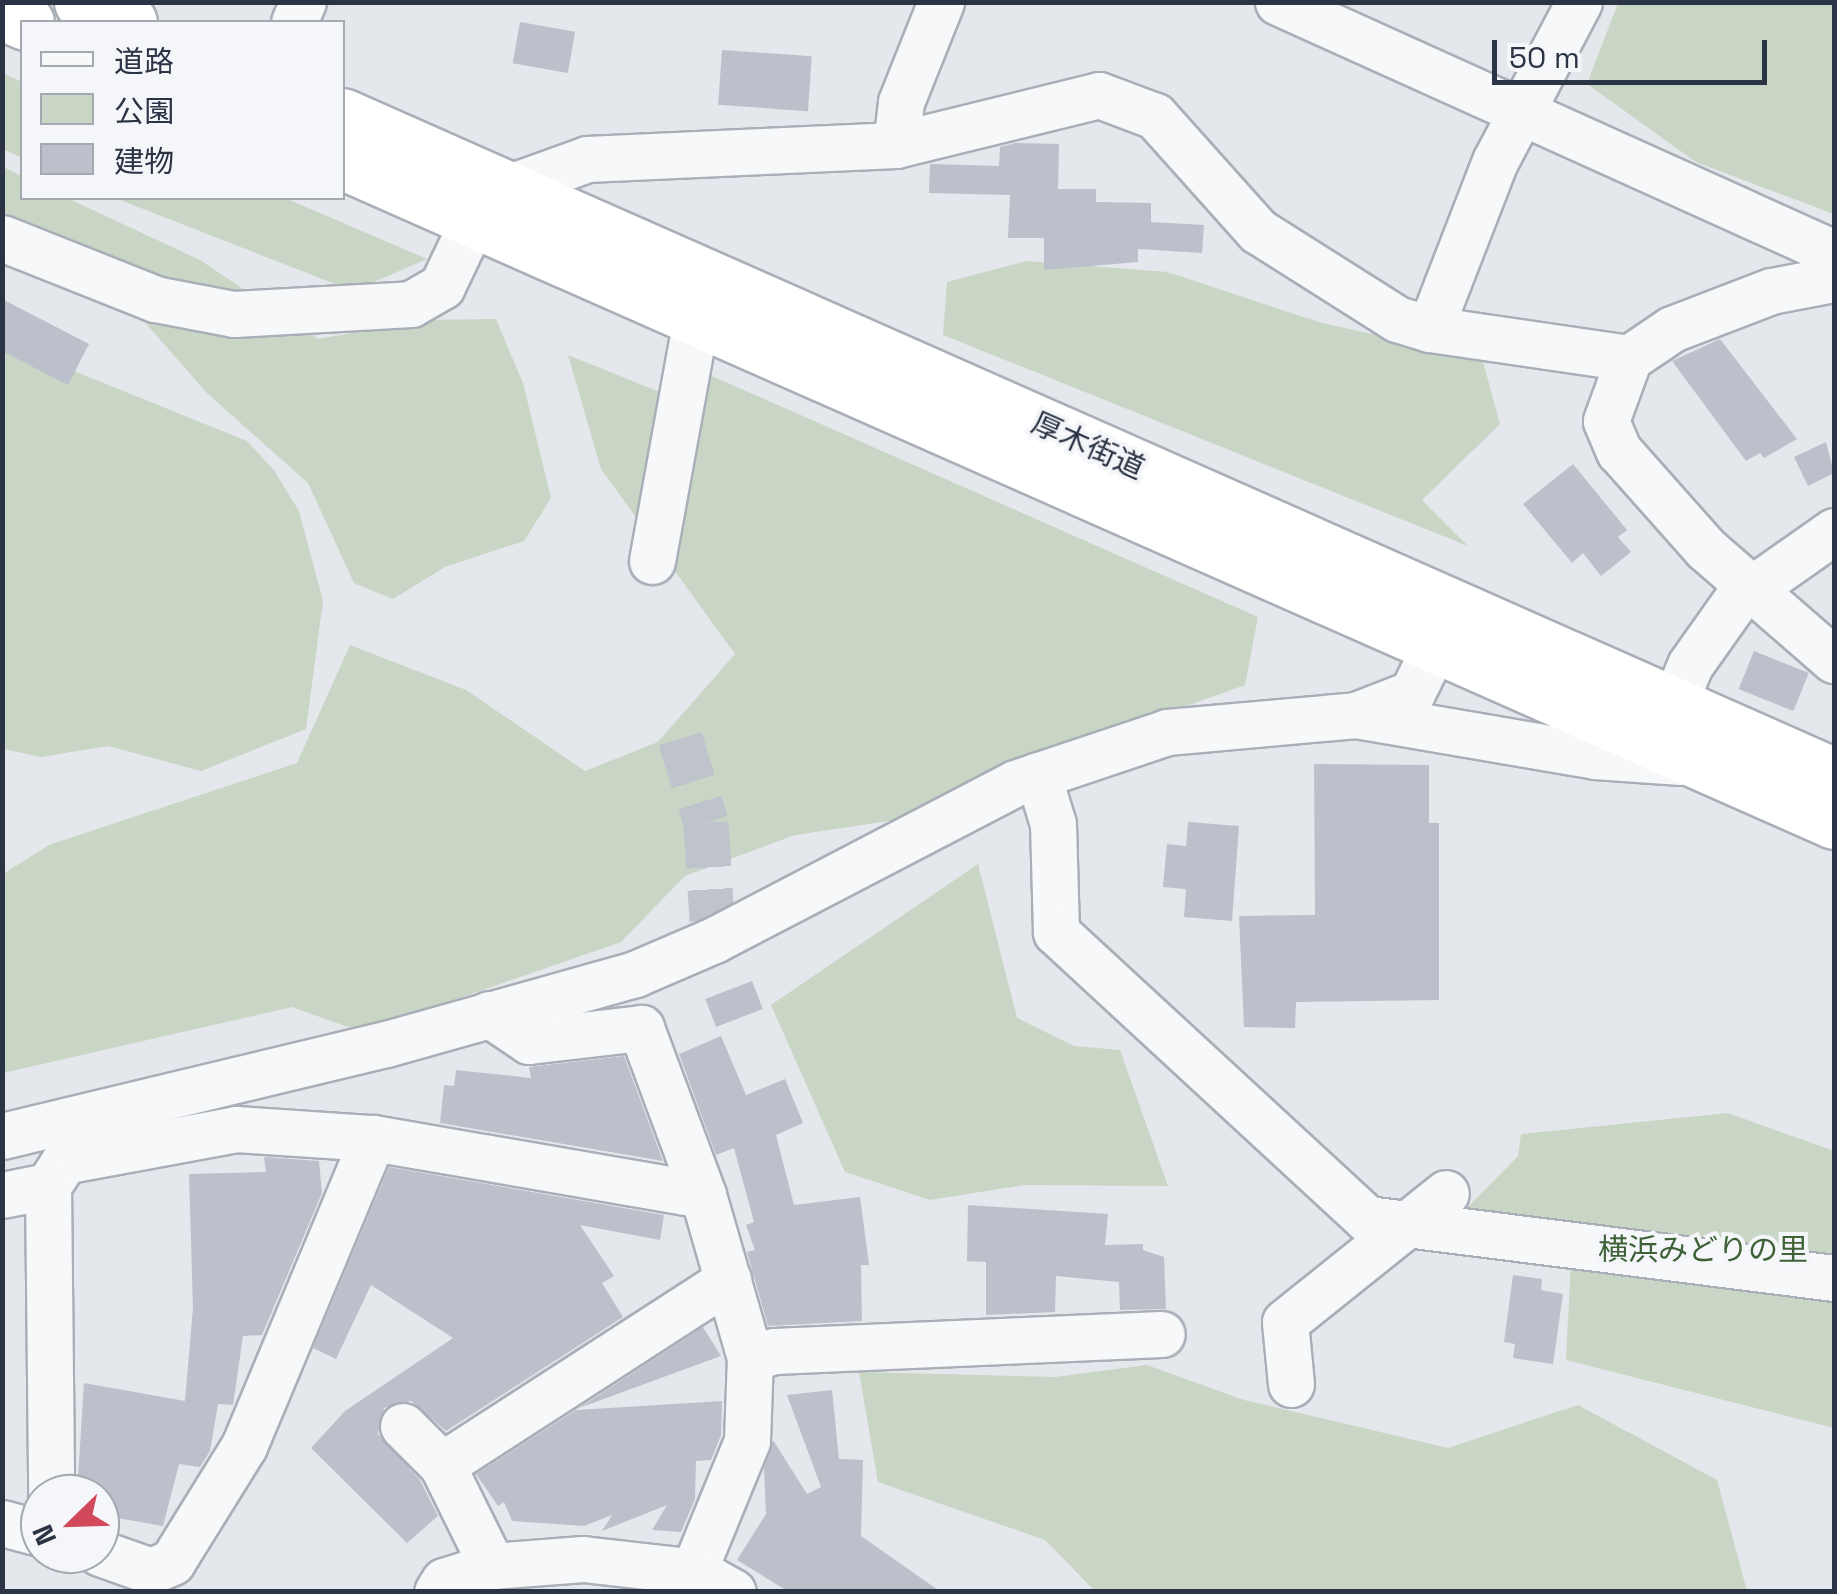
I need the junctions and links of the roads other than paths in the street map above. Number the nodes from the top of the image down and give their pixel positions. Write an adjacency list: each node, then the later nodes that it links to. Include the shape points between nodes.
1 (82, 2): 5 (highway)
2 (941, 2): 8 (street, via 901,102)
3 (1278, 2): 6 (street)
4 (1579, 2): 6 (street)
5 (123, 20)
6 (1520, 111): 12 (street); 15 (street)
7 (345, 118): 10 (highway, 厚木街道)
8 (896, 145): 10 (street, via 587,159); 15 (street, via 1076,96 1124,100 1154,116 1258,232 1397,319)
9 (345, 162): 10 (highway, 厚木街道)
10 (490, 203): 11 (street, via 451,273 411,304 234,314 186,308); 14 (highway, 厚木街道); 20 (highway, 厚木街道)
11 (2, 238)
12 (1834, 253)
13 (1834, 279): 16 (street, via 1710,313)
14 (696, 318): 18 (street); 20 (highway, 厚木街道)
15 (1430, 329): 16 (street)
16 (1629, 358): 19 (street, via 1606,421 1619,451 1705,548)
17 (1834, 531): 19 (street)
18 (652, 561)
19 (1754, 587): 21 (street); 22 (street, via 1736,600 1690,666)
20 (1444, 628): 22 (highway, 厚木街道); 23 (street, via 1412,694); 24 (highway, 厚木街道)
21 (1834, 660)
22 (1673, 706): 26 (highway, 厚木街道)
23 (1356, 715): 24 (street, via 1595,756); 25 (street, via 1168,732)
24 (1703, 764): 27 (highway, 厚木街道)
25 (1038, 775): 28 (street, via 635,974); 35 (street, via 1053,824 1056,932 1367,1219)
26 (1834, 776)
27 (1834, 821)
28 (489, 1014): 29 (street); 33 (street, via 529,1041 640,1028)
29 (2, 1136)
30 (373, 1138): 31 (street, via 236,1129 64,1161); 33 (street); 44 (street, via 244,1446 172,1562 151,1571)
31 (48, 1186): 34 (street); 43 (street)
32 (1446, 1193): 35 (street)
33 (703, 1194): 37 (street)
34 (2, 1196)
35 (1402, 1228): 36 (street); 40 (street, via 1285,1322)
36 (1834, 1278)
37 (728, 1280): 39 (street); 42 (street)
38 (1162, 1334): 39 (street, via 774,1351)
39 (750, 1358): 46 (street, via 747,1441)
40 (1292, 1384)
41 (403, 1426): 42 (street)
42 (442, 1465): 45 (street)
43 (51, 1474)
44 (120, 1560)
45 (492, 1566): 46 (street, via 583,1559); 47 (street, via 444,1581)
46 (705, 1585)
47 (438, 1592)

